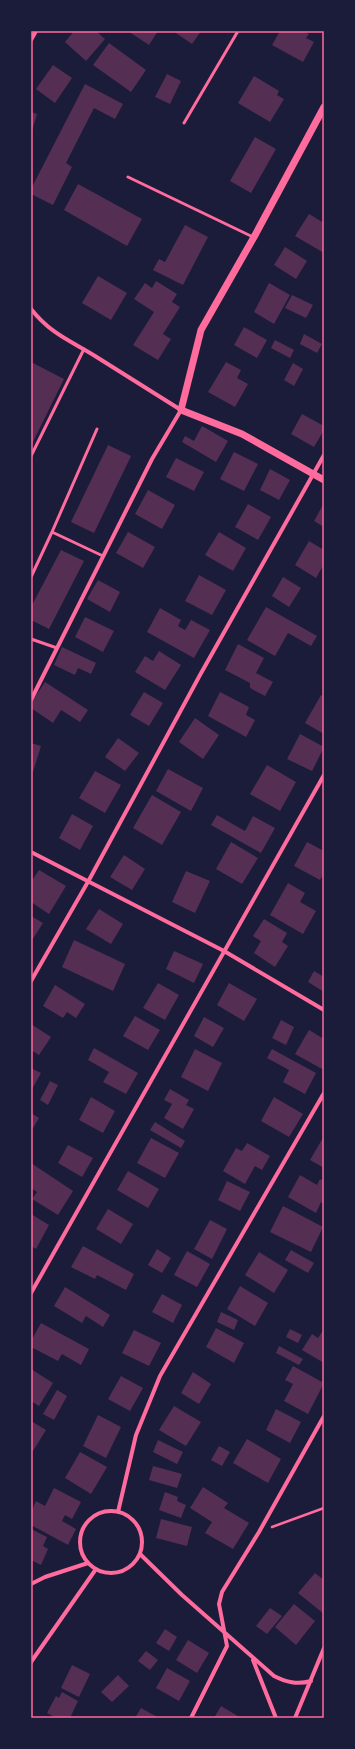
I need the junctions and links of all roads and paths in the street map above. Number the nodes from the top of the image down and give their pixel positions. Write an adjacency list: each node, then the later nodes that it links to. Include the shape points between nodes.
1 (36, 31): 3 (street)
2 (238, 31): 5 (lane)
3 (31, 40)
4 (324, 107): 7 (street)
5 (184, 123)
6 (128, 177): 7 (lane)
7 (254, 237): 10 (street, via 201,330)
8 (31, 309): 9 (street, via 60,337)
9 (84, 349): 10 (street); 13 (lane)
10 (181, 410): 14 (street, via 242,434); 17 (street, via 152,459)
11 (97, 429): 16 (lane)
12 (324, 454): 14 (street)
13 (31, 456)
14 (313, 474): 15 (street); 24 (street)
15 (324, 480)
16 (52, 532): 17 (lane); 18 (lane)
17 (103, 556): 20 (street)
18 (31, 577)
19 (31, 639): 20 (lane)
20 (57, 648): 21 (street)
21 (31, 700)
22 (324, 775): 25 (street)
23 (31, 852): 24 (street)
24 (88, 880): 25 (street); 26 (street)
25 (224, 951): 27 (street); 29 (street)
26 (31, 981)
27 (324, 1010)
28 (324, 1093): 32 (street, via 160,1376 136,1436)
29 (31, 1293)
30 (324, 1416): 33 (street)
31 (324, 1508): 33 (path)
32 (118, 1512): 34 (street, via 133,1521 138,1528 142,1546); 35 (street, via 99,1514 85,1526 80,1545)
33 (259, 1532): 38 (street, via 222,1592 219,1604)
34 (140, 1554): 36 (street, via 134,1563 121,1571 105,1573); 38 (street)
35 (88, 1563): 36 (street); 37 (street)
36 (96, 1569): 41 (street)
37 (31, 1584)
38 (225, 1632): 40 (street); 43 (street, via 227,1646)
39 (324, 1648): 42 (street)
40 (252, 1658): 42 (street, via 283,1680 301,1683); 44 (street)
41 (31, 1662)
42 (311, 1681): 45 (street)
43 (191, 1718)
44 (276, 1718)
45 (295, 1718)

